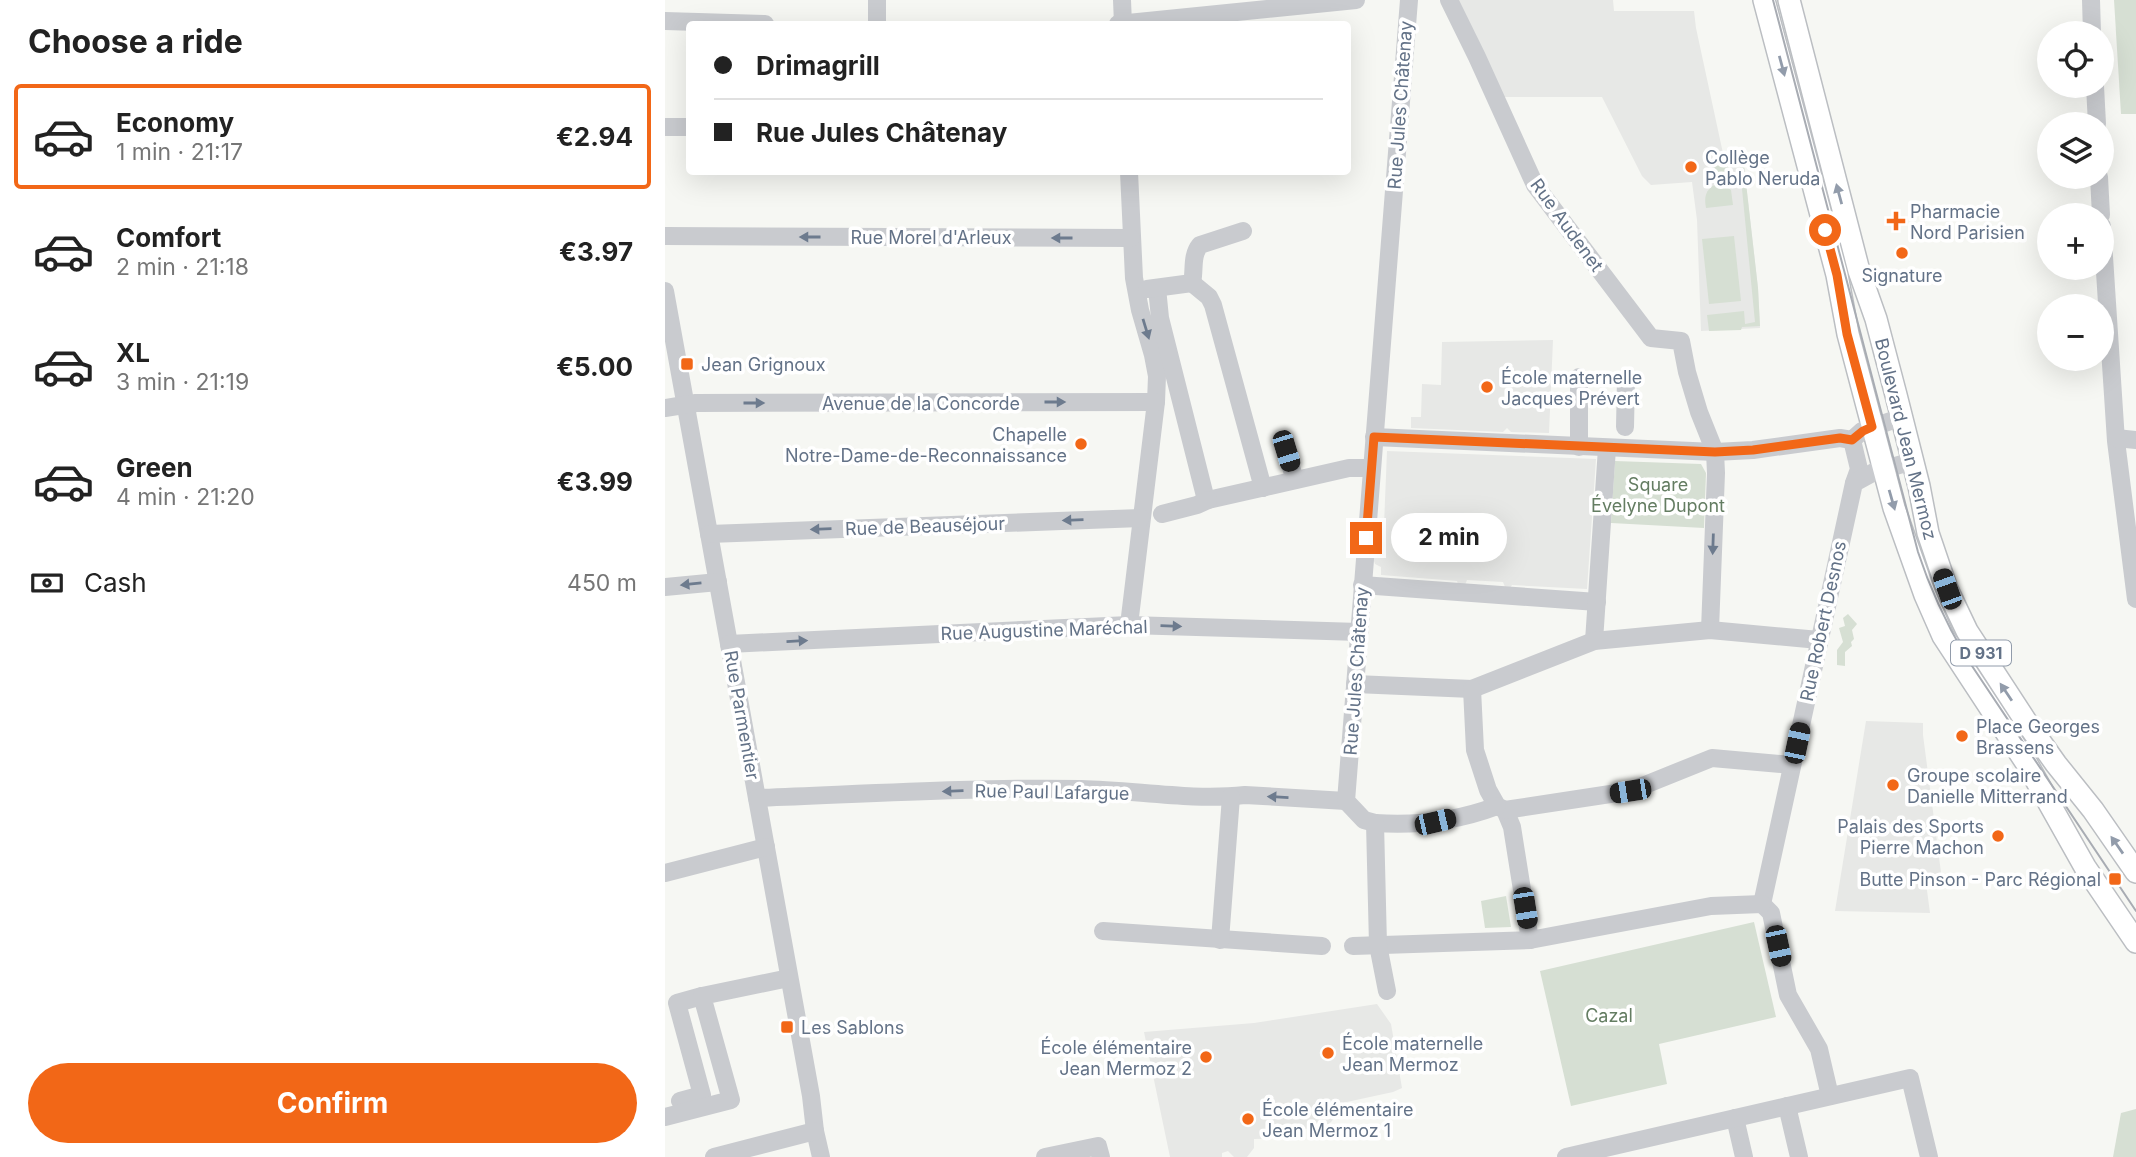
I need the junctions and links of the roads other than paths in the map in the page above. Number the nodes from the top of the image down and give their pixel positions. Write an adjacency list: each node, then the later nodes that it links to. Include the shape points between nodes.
1 (877, 0): 10 (street)
2 (1122, 0): 11 (street)
3 (1356, 0): 12 (street)
4 (1409, 0): 33 (street, Rue Jules Châtenay)
5 (1449, 0): 40 (street, Rue Audenet, via 1535,185 1651,338 1681,341)
6 (1764, 0): 32 (main road, Boulevard Jean Mermoz / D 931, one-way to 32)
7 (1789, 0): 31 (main road, Boulevard Jean Mermoz / D 931, one-way to 7)
8 (2091, 0): 13 (street)
9 (665, 21): 14 (street)
10 (877, 21)
11 (1121, 21)
12 (1150, 21)
13 (2092, 21)
14 (686, 22)
15 (665, 127): 16 (street)
16 (686, 127)
17 (1129, 175): 20 (street)
18 (1243, 231): 22 (street, via 1199,245)
19 (665, 236): 20 (street, Rue Morel d'Arleux, one-way to 19)
20 (1131, 238): 24 (street)
21 (2106, 280): 34 (street)
22 (1192, 283): 23 (street); 46 (street, via 1213,305)
23 (1157, 288): 24 (street); 47 (street, via 1160,318)
24 (1136, 290): 28 (street, one-way to 28, via 1157,376)
25 (665, 291): 29 (street, Rue Parmentier)
26 (1579, 377): 38 (street)
27 (1626, 378): 35 (street)
28 (1156, 402): 29 (street, Avenue de la Concorde, one-way to 28); 49 (street)
29 (685, 404): 30 (street, Avenue de la Concorde); 50 (street, Rue Parmentier)
30 (665, 408)
31 (1902, 417): 32 (street); 41 (main road, Boulevard Jean Mermoz / D 931)
32 (1872, 427): 36 (street); 43 (main road, Boulevard Jean Mermoz / D 931)
33 (1374, 437): 38 (street); 42 (street, Rue Jules Châtenay)
34 (2116, 438): 37 (street); 54 (street)
35 (1620, 439): 38 (street); 40 (street); 55 (street)
36 (1852, 440): 40 (street); 45 (street, Rue Robert Desnos, via 1859,469)
37 (2136, 440)
38 (1579, 447)
39 (1286, 451): 44 (street)
40 (1715, 452): 57 (street, one-way to 57)
41 (1913, 461): 43 (street); 71 (main road, Boulevard Jean Mermoz / D 931, one-way to 41, via 2042,744 1958,614 1937,563)
42 (1371, 468): 44 (street); 52 (street, Rue Jules Châtenay)
43 (1883, 468): 45 (street); 75 (main road, Boulevard Jean Mermoz / D 931, one-way to 75, via 1943,636)
44 (1295, 480): 46 (street)
45 (1854, 483): 59 (street, Rue Robert Desnos)
46 (1263, 488): 47 (street)
47 (1208, 500): 48 (street)
48 (1162, 514)
49 (1141, 518): 50 (street, Rue de Beauséjour, one-way to 50); 56 (street)
50 (709, 534): 51 (street, Rue Parmentier)
51 (718, 582): 53 (street, one-way to 53); 61 (street, Rue Parmentier)
52 (1362, 585): 55 (street); 58 (street, Rue Jules Châtenay)
53 (665, 587)
54 (2136, 598)
55 (1597, 602): 60 (street)
56 (1129, 625): 58 (street, Rue Augustine Maréchal, one-way to 58); 61 (street, Rue Augustine Maréchal, one-way to 56)
57 (1710, 630): 59 (street); 60 (street)
58 (1359, 632): 62 (street, Rue Jules Châtenay)
59 (1819, 640): 64 (street, Rue Robert Desnos)
60 (1594, 641): 63 (street)
61 (729, 644): 66 (street, Rue Parmentier)
62 (1355, 684): 63 (street); 67 (street, Rue Jules Châtenay)
63 (1472, 689): 68 (street, via 1475,750 1488,790)
64 (1792, 765): 68 (street, via 1712,758 1630,791); 73 (street, Rue Robert Desnos)
65 (1231, 796): 66 (street, Rue Paul Lafargue, one-way to 66, via 1082,789); 67 (street, Rue Paul Lafargue, one-way to 65); 76 (street)
66 (757, 798): 70 (street, Rue Parmentier)
67 (1346, 800): 69 (street, via 1364,820)
68 (1501, 808): 69 (street, via 1435,822); 77 (street, via 1512,827)
69 (1375, 822): 78 (street)
70 (766, 847): 72 (street); 81 (street, Rue Parmentier)
71 (2136, 872)
72 (665, 873)
73 (1766, 908): 77 (street, via 1711,906); 84 (street, via 1788,995 1819,1049)
74 (1103, 931): 76 (street)
75 (2131, 935)
76 (1220, 940): 79 (street)
77 (1530, 940): 78 (street)
78 (1378, 945): 80 (street); 82 (street)
79 (1322, 946)
80 (1353, 946)
81 (789, 978): 83 (street); 89 (street, Rue Parmentier)
82 (1387, 991)
83 (702, 996): 85 (street, via 677,1003 702,1095); 87 (street, via 731,1100)
84 (1830, 1096): 86 (street); 90 (street, via 1910,1078)
85 (665, 1105)
86 (1787, 1106): 88 (street); 97 (street)
87 (665, 1117)
88 (1735, 1118): 95 (street); 96 (street)
89 (816, 1135): 91 (street); 92 (street, Rue Parmentier)
90 (1928, 1154)
91 (714, 1157)
92 (821, 1157)
93 (1045, 1157): 94 (street, via 1098,1146)
94 (1101, 1157)
95 (1566, 1157)
96 (1744, 1157)
97 (1799, 1157)

